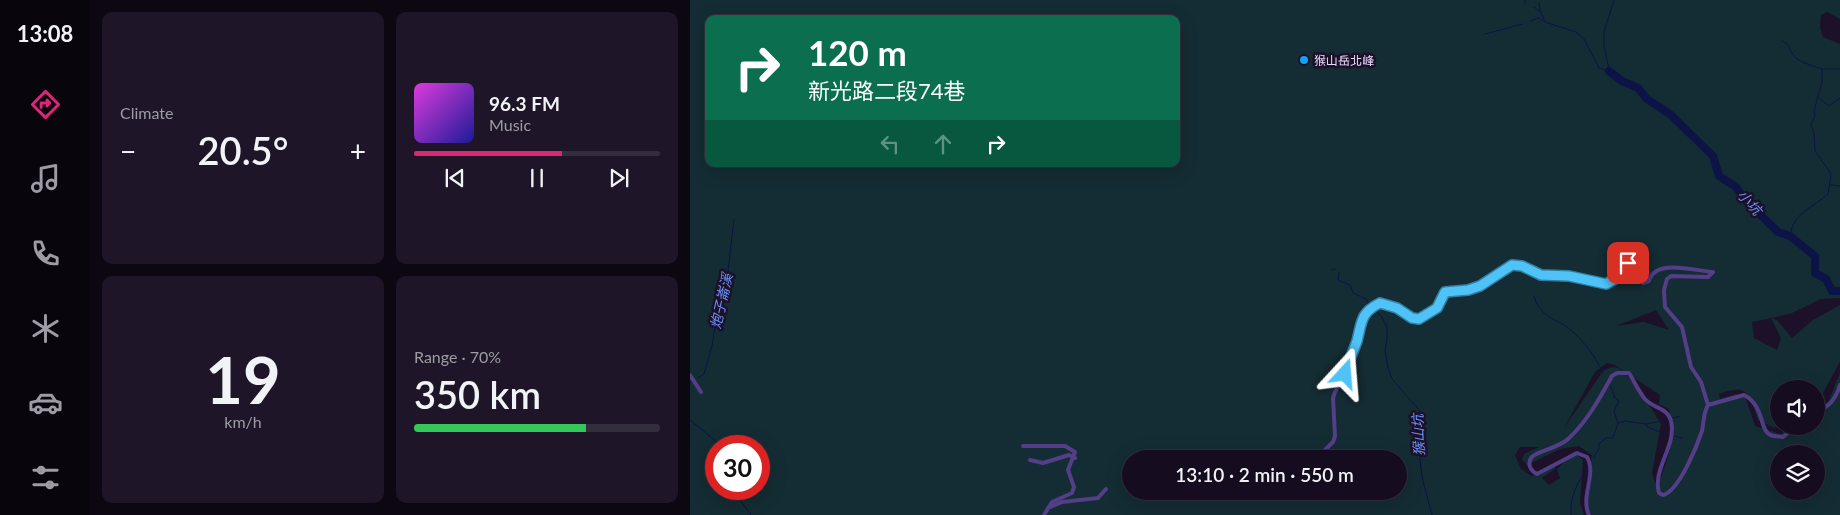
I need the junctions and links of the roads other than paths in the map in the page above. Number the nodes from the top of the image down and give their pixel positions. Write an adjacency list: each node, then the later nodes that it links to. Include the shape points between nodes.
1 (1350, 358): 3 (street, via 1345,359); 6 (street, via 1361,320 1380,303 1419,319 1437,308 1445,292 1480,286 1512,265 1541,275 1569,276 1606,284 1618,277 1632,261 1637,265 1636,274 1642,283 1664,267 1713,272 1708,277 1671,276 1667,279 1664,298 1665,307 1682,327 1691,367 1701,382); 12 (street, via 1333,398 1335,436)
2 (690, 375): 5 (street)
3 (1338, 376)
4 (1840, 385): 7 (street, via 1837,396)
5 (701, 392)
6 (1708, 405): 9 (street, via 1744,395 1759,410 1764,429); 18 (street, via 1699,442 1689,462 1672,490 1659,493 1657,486 1671,443 1671,422 1667,412 1645,399 1630,373 1612,376 1580,426 1555,448 1534,455 1529,466 1537,474 1577,452 1586,457 1591,468 1587,482 1586,510)
7 (1825, 407)
8 (1770, 435): 10 (street)
9 (1770, 435)
10 (1785, 435)
11 (1023, 446): 13 (street, via 1065,446 1075,452)
12 (1325, 450)
13 (1074, 458): 14 (street, via 1068,455 1043,463); 16 (street, via 1068,470 1074,487 1072,494 1056,500)
14 (1030, 460)
15 (1106, 489): 16 (street, via 1098,498 1062,502)
16 (1046, 510): 17 (street)
17 (1044, 515)
18 (1589, 515)

